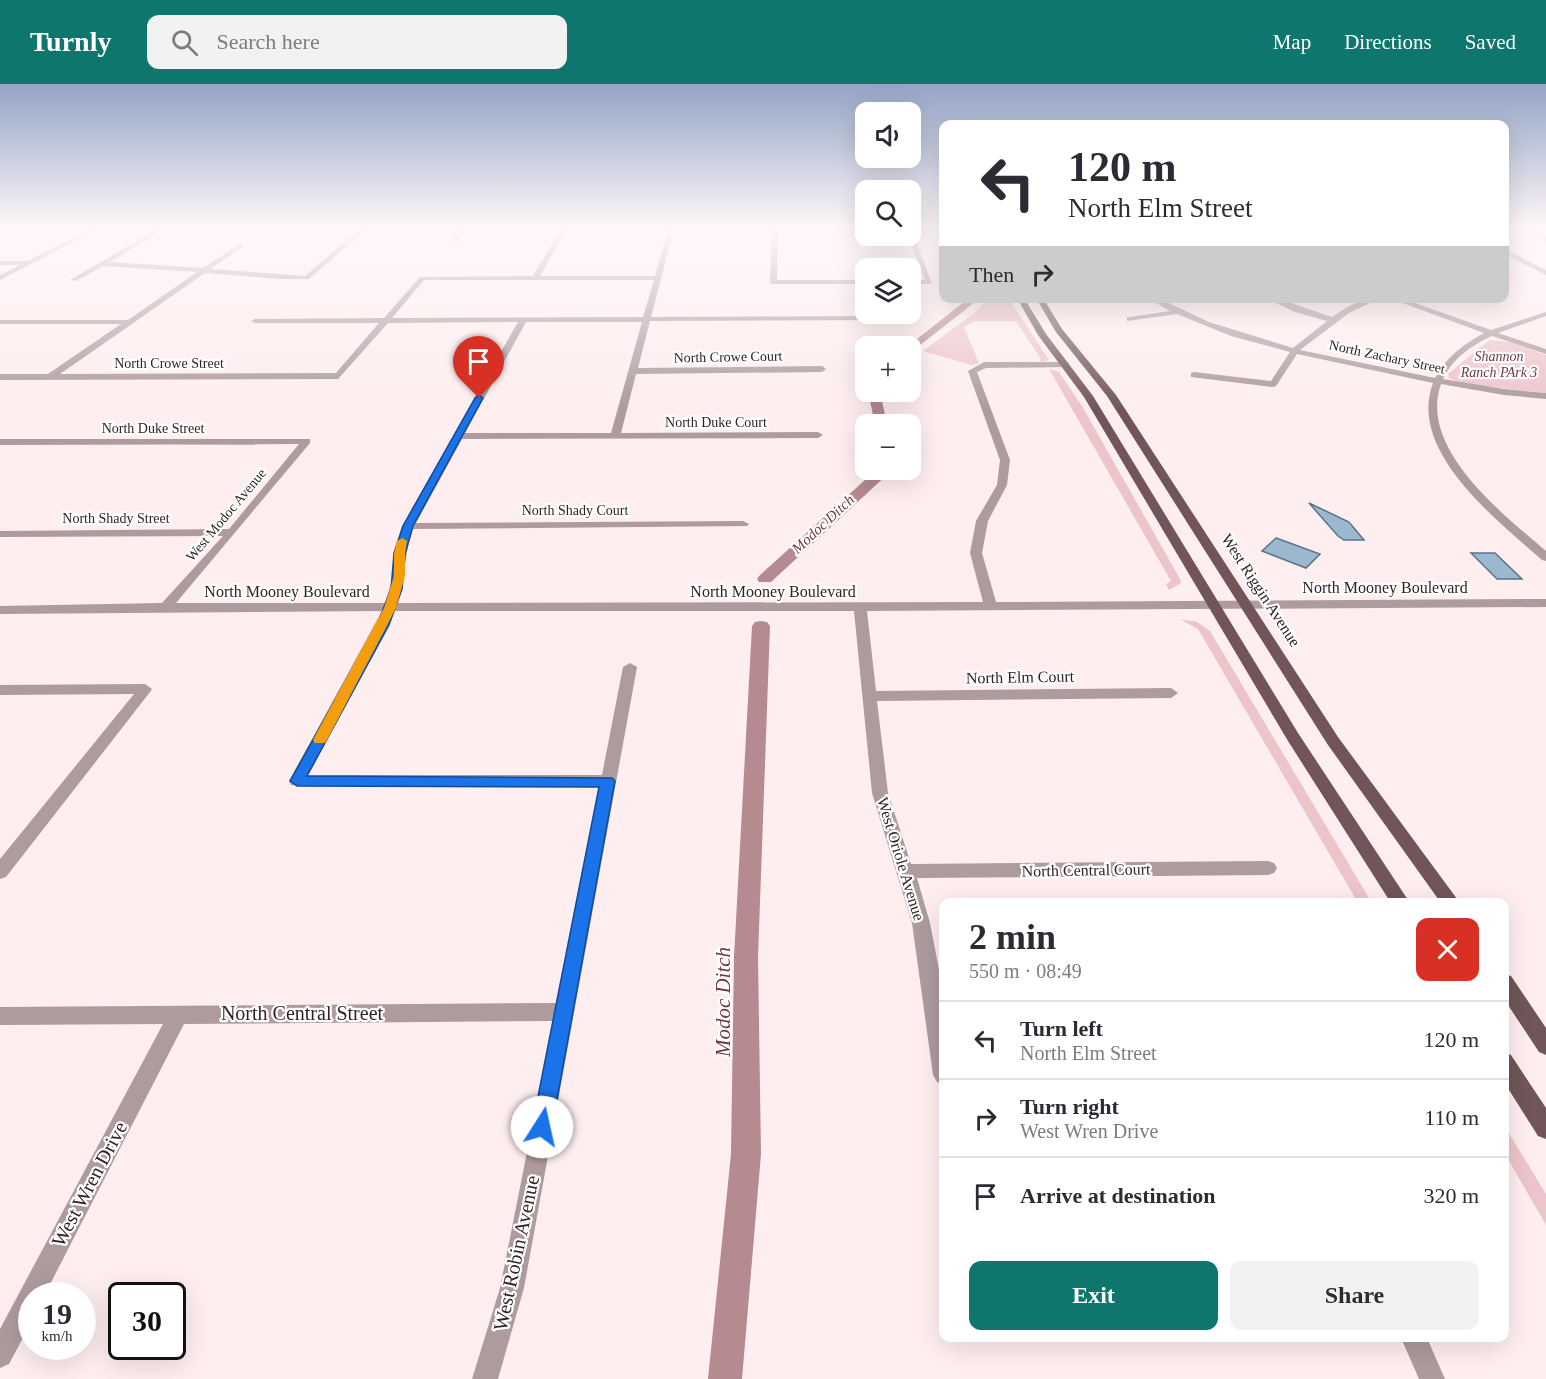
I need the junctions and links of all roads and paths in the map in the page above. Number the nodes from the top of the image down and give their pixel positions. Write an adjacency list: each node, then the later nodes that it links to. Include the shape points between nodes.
1 (176, 289): 20 (street)
2 (412, 289): 18 (street)
3 (654, 289): 13 (street)
4 (1023, 303): 24 (main road)
5 (1042, 303): 42 (main road, West Riggin Avenue, via 1111,395)
6 (1160, 303): 10 (street, North Zachary Street)
7 (1280, 303): 16 (street)
8 (1364, 303): 16 (street)
9 (1407, 303): 21 (street)
10 (1176, 312): 14 (street); 22 (street, North Zachary Street, via 1237,336)
11 (1546, 314): 21 (street)
12 (855, 318): 13 (street)
13 (646, 319): 15 (street); 26 (street)
14 (1130, 319)
15 (523, 320): 18 (street); 33 (street)
16 (1333, 320): 22 (street)
17 (255, 321): 18 (street)
18 (385, 321): 29 (street, North Crowe Street, via 338,376)
19 (0, 322): 20 (street)
20 (129, 322): 29 (street)
21 (1492, 332): 23 (street); 30 (street, via 1449,362)
22 (1294, 351): 27 (street, via 1273,384); 30 (street, North Zachary Street)
23 (1546, 352)
24 (1066, 365): 44 (main road); 45 (street, via 976,367 972,371 1005,460 1002,485 982,520 976,553)
25 (822, 369): 26 (street, North Crowe Court)
26 (633, 371): 34 (street)
27 (1194, 375)
28 (0, 377): 29 (street, North Crowe Street)
29 (50, 377)
30 (1437, 381): 31 (street, North Zachary Street); 41 (street, via 1432,419 1444,449 1474,491)
31 (1546, 396)
32 (818, 435): 34 (street, North Duke Court)
33 (457, 436): 34 (street); 38 (street)
34 (615, 436)
35 (307, 441): 36 (street, North Duke Street); 39 (street, West Modoc Avenue)
36 (0, 442)
37 (743, 524): 38 (street, North Shady Court)
38 (408, 526): 48 (street)
39 (232, 532): 40 (street, North Shady Street); 46 (street, West Modoc Avenue)
40 (0, 534)
41 (1546, 557)
42 (1244, 603): 43 (street, North Mooney Boulevard); 44 (street, North Mooney Boulevard); 59 (main road, West Riggin Avenue, via 1333,741)
43 (1546, 603)
44 (1214, 604): 45 (street, North Mooney Boulevard); 58 (main road, via 1293,738)
45 (990, 605): 47 (street, North Mooney Boulevard)
46 (166, 607): 48 (street, North Mooney Boulevard); 49 (street, North Mooney Boulevard)
47 (860, 607): 48 (street, North Mooney Boulevard); 53 (street, West Oriole Avenue)
48 (390, 608): 54 (street, via 297,781)
49 (0, 610)
50 (630, 667): 54 (street, West Robin Avenue)
51 (0, 690): 57 (street, via 145,689)
52 (1171, 693): 53 (street, North Elm Court)
53 (869, 696): 56 (street, West Oriole Avenue, via 885,819)
54 (607, 781): 61 (street, West Robin Avenue)
55 (1268, 868): 56 (street, North Central Court)
56 (904, 871): 64 (street, West Oriole Avenue, via 922,929)
57 (0, 872)
58 (1398, 898)
59 (1447, 898)
60 (1509, 990): 65 (main road)
61 (564, 1012): 62 (street, North Central Street); 70 (street, West Robin Avenue, via 512,1287)
62 (179, 1013): 63 (street, North Central Street); 69 (street, West Wren Drive)
63 (0, 1016)
64 (939, 1042)
65 (1546, 1045)
66 (1509, 1070): 67 (main road)
67 (1546, 1128)
68 (1416, 1342): 71 (street)
69 (0, 1355)
70 (485, 1379)
71 (1432, 1379)

